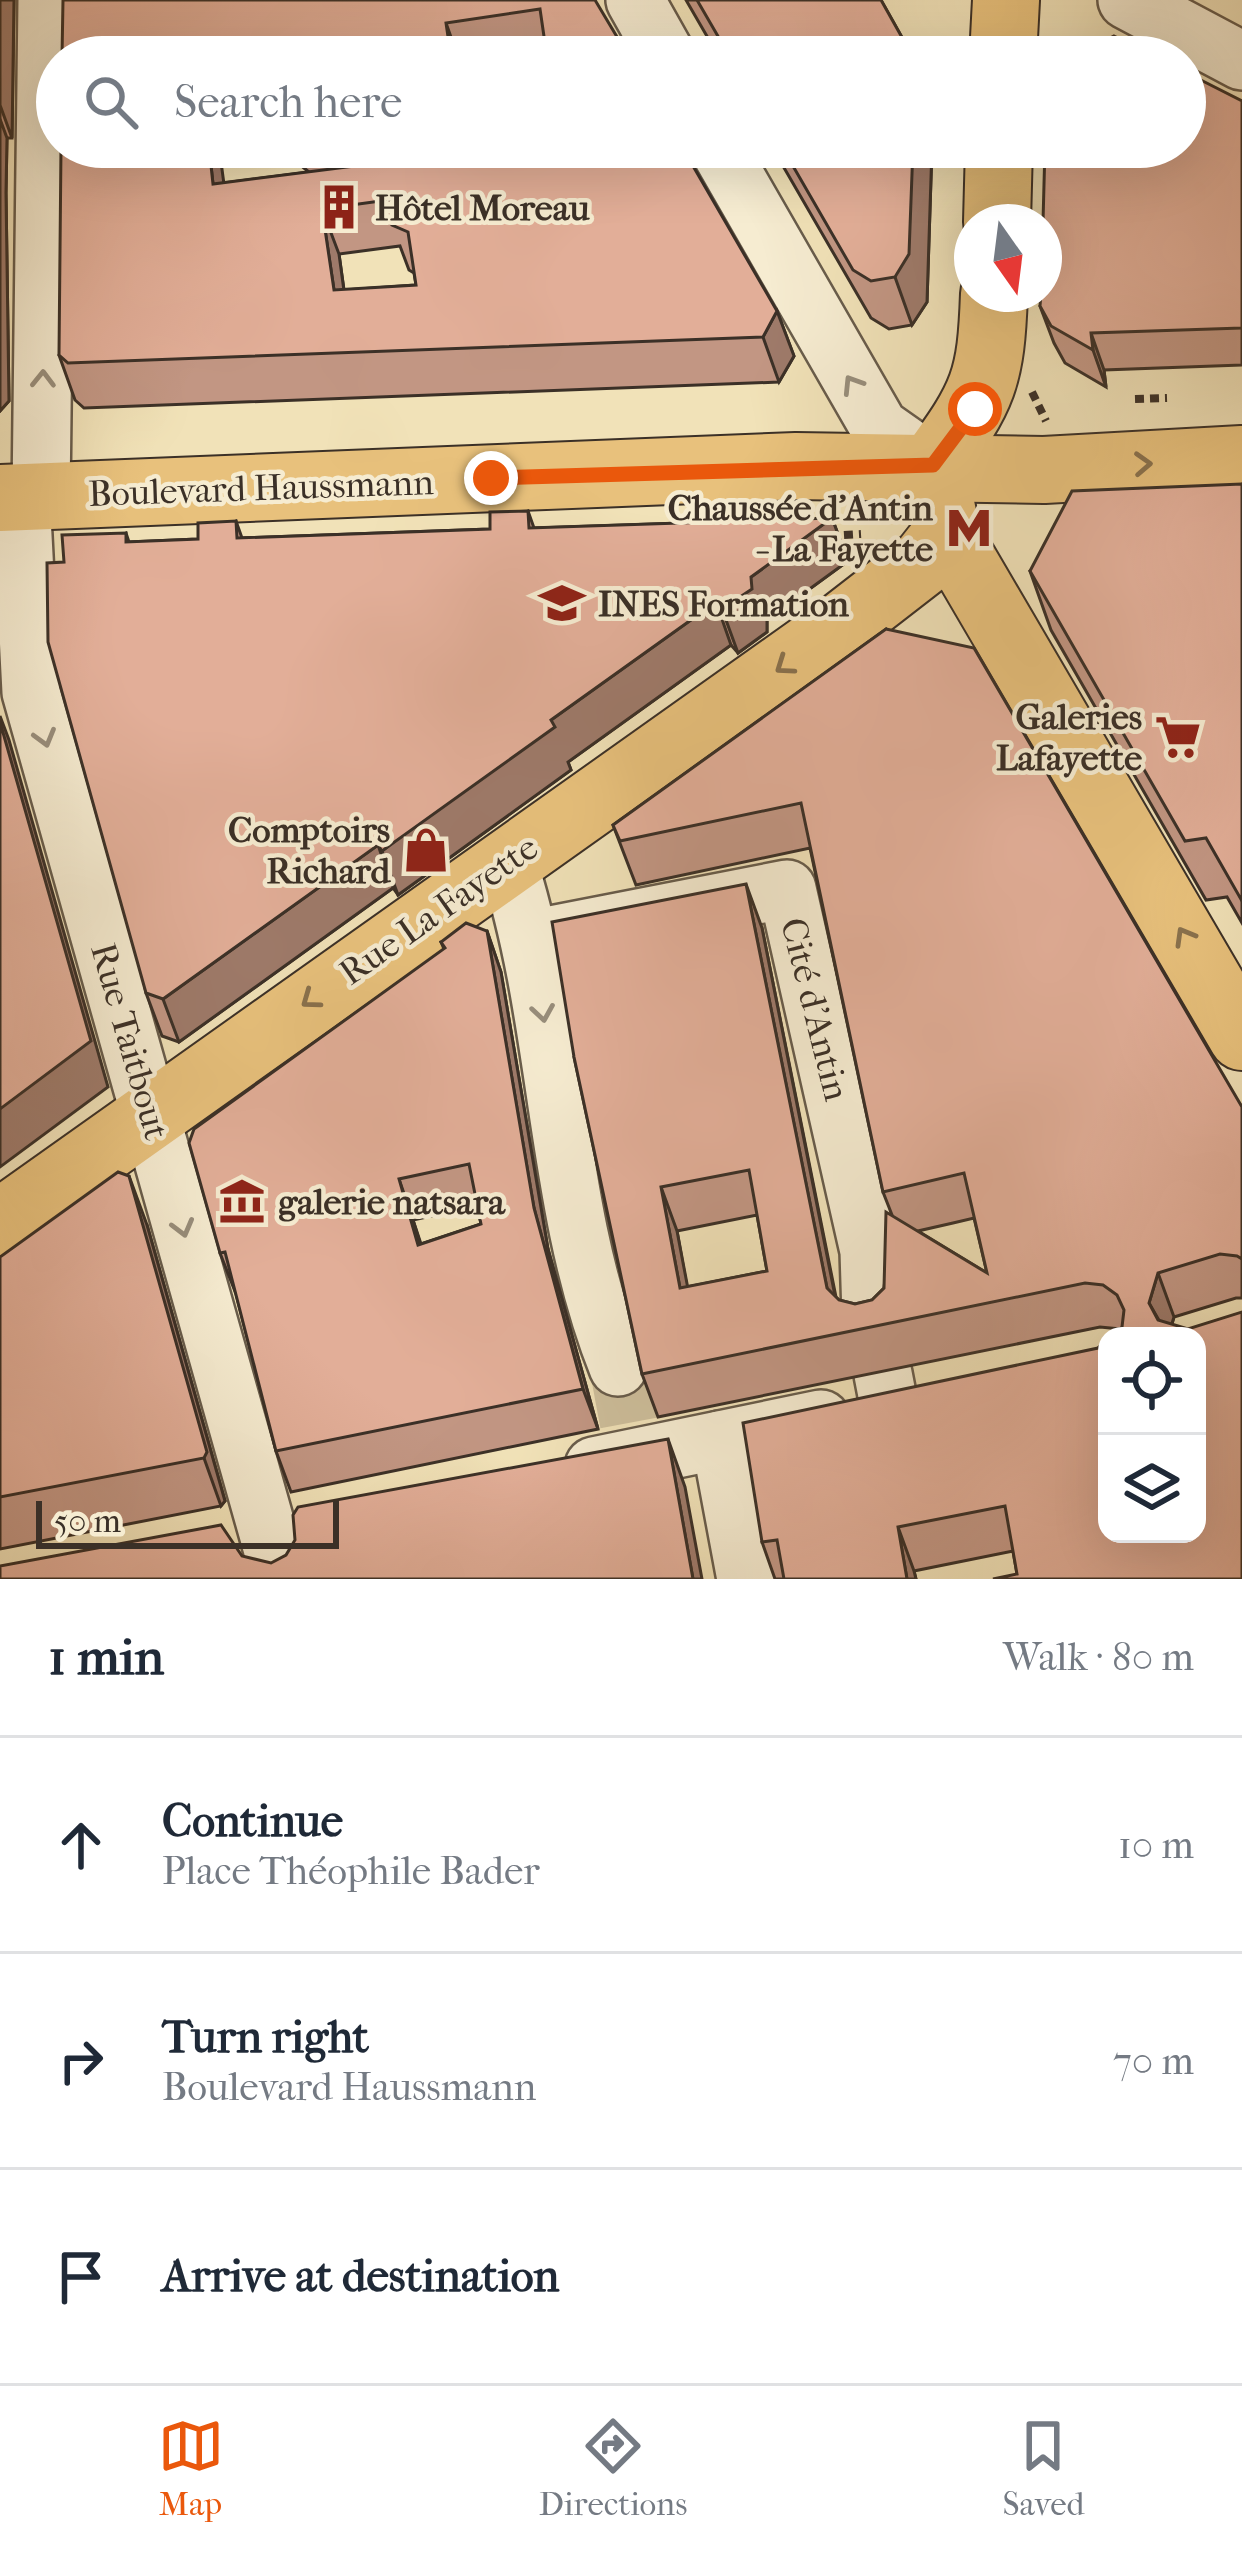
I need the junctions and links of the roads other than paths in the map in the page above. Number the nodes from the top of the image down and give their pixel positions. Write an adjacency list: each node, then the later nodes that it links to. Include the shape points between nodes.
1 (47, 0): 5 (street, Rue Taitbout, one-way to 1)
2 (635, 0): 6 (street)
3 (1006, 0): 7 (main road)
4 (1132, 3): 8 (street)
5 (45, 36)
6 (655, 36)
7 (1004, 36)
8 (1194, 36)
9 (1206, 43): 10 (street)
10 (1242, 62)
11 (38, 168): 18 (street, Rue Taitbout, one-way to 11)
12 (730, 168): 17 (street, one-way to 12, via 879,427)
13 (998, 168): 14 (main road)
14 (997, 204)
15 (994, 312): 17 (main road, via 992,366 975,409)
16 (1242, 459): 17 (main road, Boulevard Haussmann, one-way to 16, via 1044,470)
17 (933, 465): 18 (main road, Boulevard Haussmann); 19 (main road)
18 (21, 497): 23 (street, Rue Taitbout, one-way to 23, via 31,692)
19 (947, 533): 20 (main road, Rue La Fayette, one-way to 20, via 879,597); 22 (main road, one-way to 19)
20 (508, 859): 21 (street); 23 (main road, Rue La Fayette, one-way to 23)
21 (531, 939): 24 (street, Cité d'Antin, via 787,889 869,1251 871,1315 848,1253); 25 (street, one-way to 25, via 590,1287 618,1367 615,1299)
22 (1242, 1037)
23 (153, 1115): 26 (main road, Rue La Fayette); 31 (street, Rue Taitbout, one-way to 31)
24 (824, 1135)
25 (592, 1182)
26 (0, 1223)
27 (902, 1392): 28 (street)
28 (720, 1440): 29 (street, via 632,1442); 32 (street)
29 (546, 1475)
30 (325, 1520): 31 (street)
31 (253, 1551)
32 (746, 1579)

